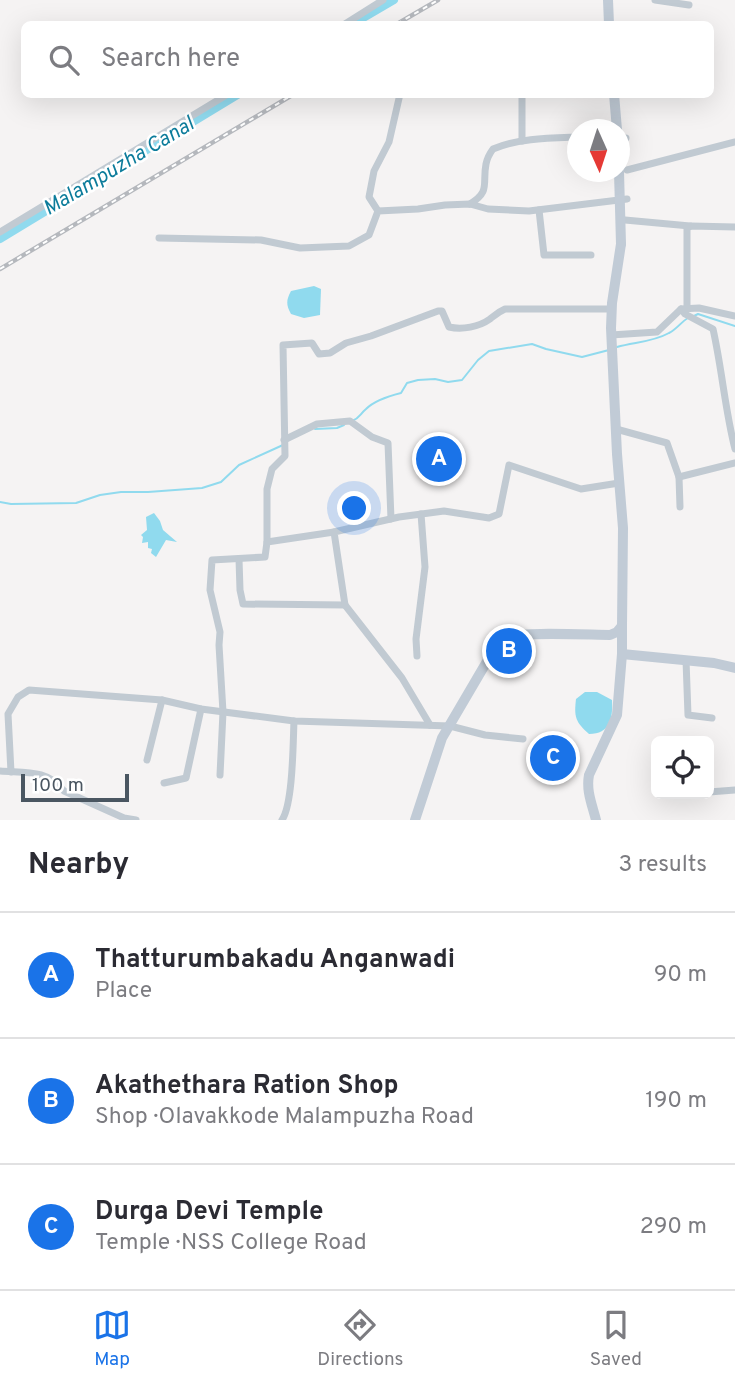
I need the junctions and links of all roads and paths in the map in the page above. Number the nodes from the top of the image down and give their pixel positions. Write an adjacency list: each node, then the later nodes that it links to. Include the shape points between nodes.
1 (383, 0): 5 (street)
2 (608, 0): 6 (main road)
3 (655, 0): 4 (street)
4 (689, 5)
5 (350, 21)
6 (609, 21)
7 (221, 98): 24 (street)
8 (399, 98): 20 (street, via 369,197)
9 (522, 98): 13 (street)
10 (614, 98): 11 (main road)
11 (616, 119)
12 (567, 138): 13 (street)
13 (522, 141): 18 (street, via 493,149 481,197)
14 (735, 142): 15 (street)
15 (630, 169)
16 (623, 182): 27 (main road, bridge, via 621,244)
17 (627, 200): 19 (street)
18 (470, 204): 19 (street); 20 (street)
19 (539, 210): 26 (street, via 544,255)
20 (378, 211): 25 (street, via 369,235 349,246 300,248 261,240)
21 (625, 220): 22 (street)
22 (691, 226): 23 (street); 28 (street, via 687,228)
23 (735, 227)
24 (0, 232)
25 (159, 238)
26 (591, 255)
27 (612, 309): 30 (main road); 34 (street, via 505,309 485,322 457,328 449,327 445,315 438,311 346,343 330,353 318,354 312,344 283,345)
28 (684, 311): 29 (street, via 699,308); 30 (street, via 657,332); 32 (street, via 713,329)
29 (735, 316)
30 (612, 344): 33 (main road)
31 (735, 394): 32 (street)
32 (725, 395): 35 (street)
33 (616, 429): 37 (street, via 667,443); 38 (main road)
34 (284, 440): 41 (street, via 317,424 350,421 388,443); 43 (street, via 285,456 272,469 267,489)
35 (735, 449)
36 (735, 463): 37 (street)
37 (679, 477): 39 (street)
38 (619, 483): 40 (street, via 581,489 509,465 499,514 488,518 444,511); 46 (main road)
39 (680, 507)
40 (421, 514): 41 (street); 48 (street, via 425,567)
41 (391, 519): 42 (street)
42 (334, 532): 43 (street); 45 (street)
43 (267, 542): 44 (street, via 265,557)
44 (239, 559): 45 (street, via 243,604); 53 (street, via 212,561)
45 (345, 605): 56 (street, via 402,678)
46 (622, 626): 47 (main road); 57 (main road, via 610,635 503,638)
47 (622, 654): 49 (main road); 69 (main road, via 617,715 589,775)
48 (416, 656)
49 (686, 660): 50 (main road); 54 (street, via 688,715)
50 (735, 668)
51 (162, 700): 52 (street); 59 (street); 61 (street, via 29,690 18,697 8,714)
52 (201, 709): 53 (street); 63 (street, via 186,778)
53 (223, 712): 55 (street); 62 (street)
54 (712, 719)
55 (294, 721): 56 (street); 67 (street, via 289,794)
56 (430, 725): 57 (street)
57 (450, 726): 58 (street, via 485,736); 68 (main road)
58 (523, 739)
59 (147, 760)
60 (0, 771): 61 (street)
61 (11, 772): 66 (street, via 45,775 64,791)
62 (220, 775)
63 (164, 783)
64 (735, 790): 65 (street)
65 (714, 792)
66 (136, 820)
67 (282, 820)
68 (415, 820)
69 (596, 820)

